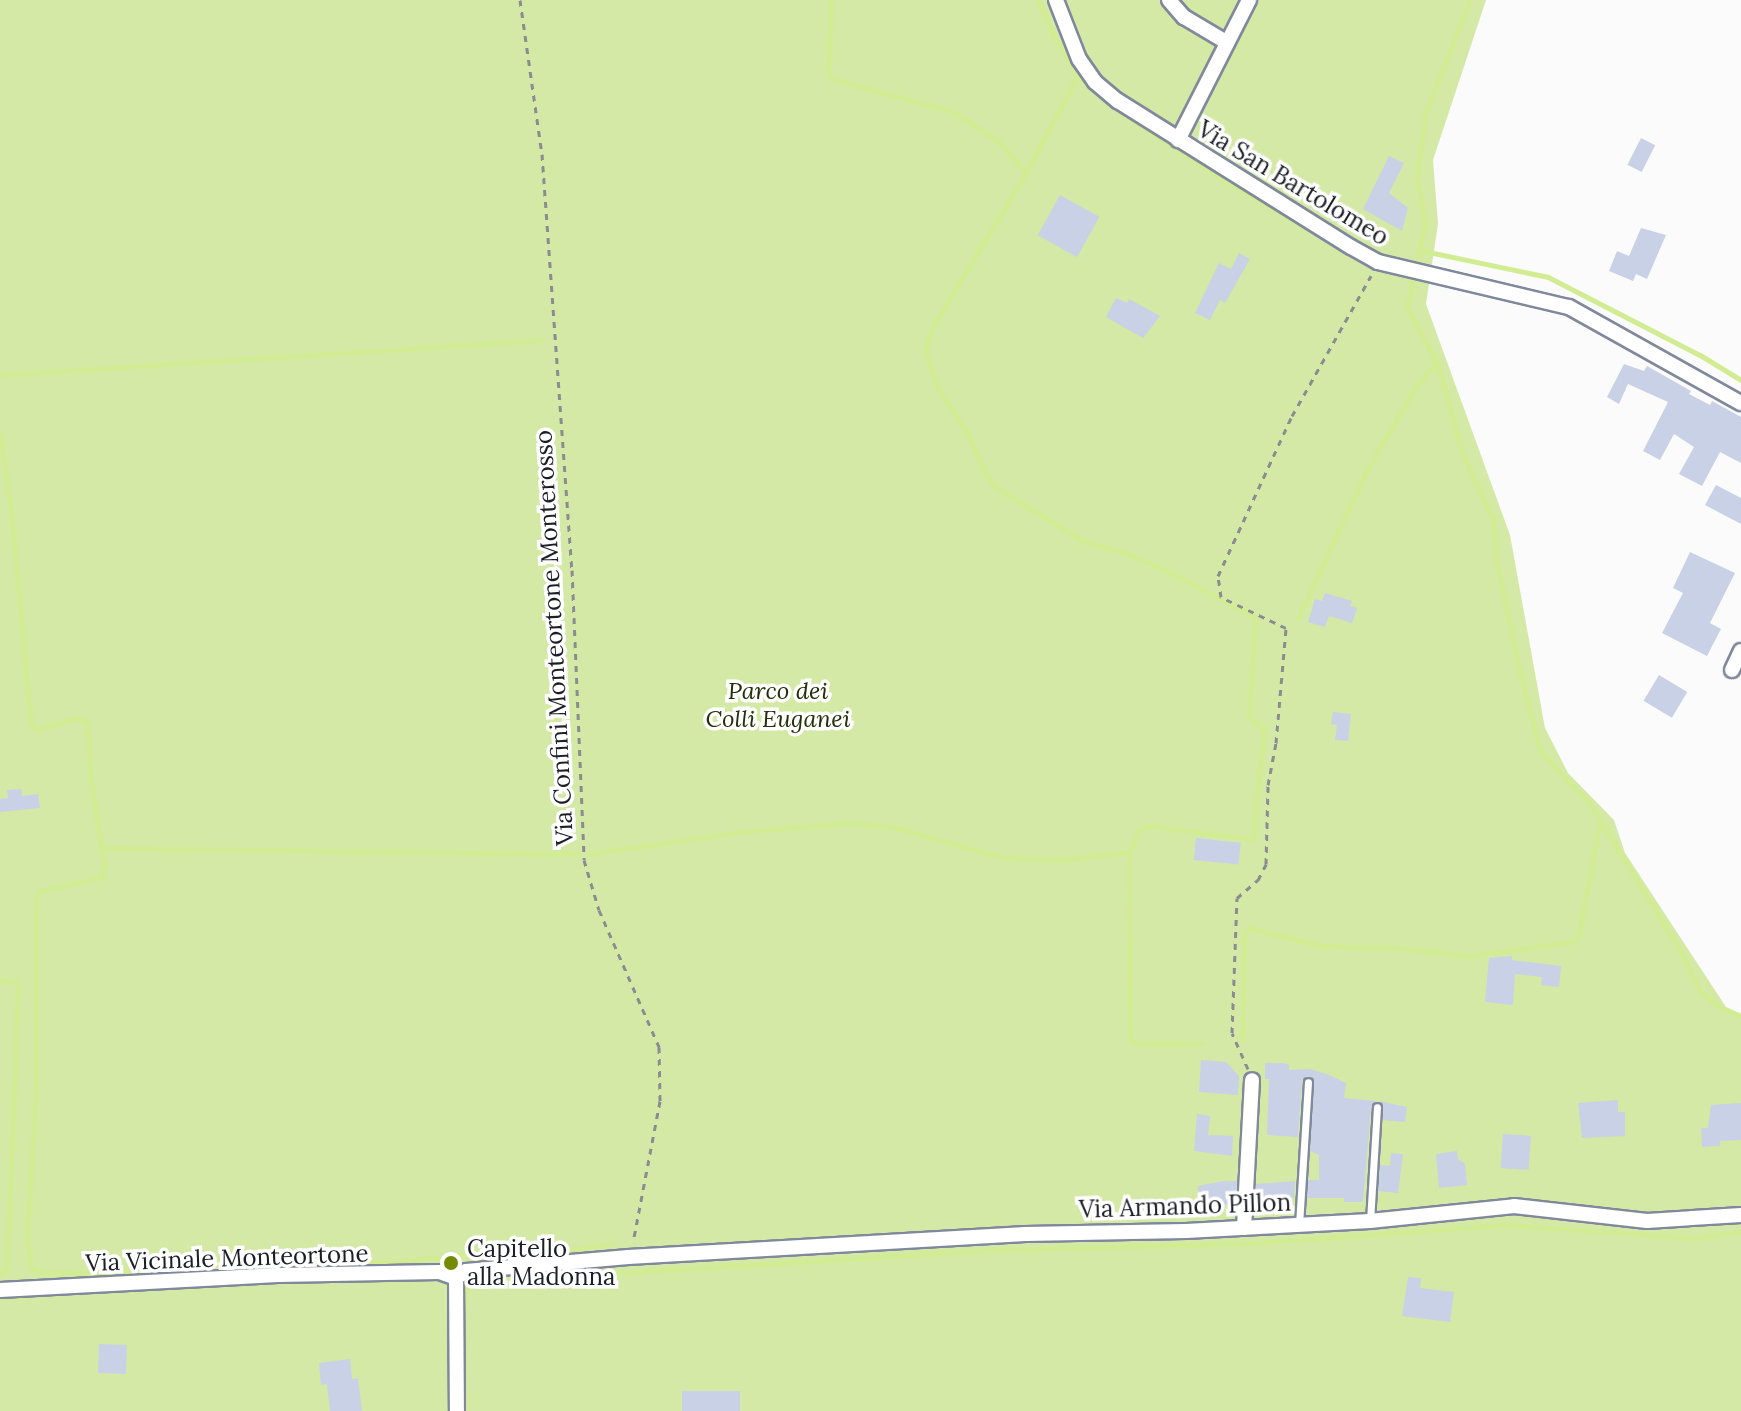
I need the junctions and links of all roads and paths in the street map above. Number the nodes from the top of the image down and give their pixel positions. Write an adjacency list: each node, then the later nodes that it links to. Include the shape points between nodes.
1 (520, 0): 18 (path, Via Confini Monteortone Monterosso, via 542,154 572,570 584,860 599,910 659,1047 660,1101)
2 (1056, 0): 6 (street, Via San Bartolomeo, via 1068,38 1095,82)
3 (1169, 0): 5 (street, via 1184,17)
4 (1249, 0): 5 (street)
5 (1226, 42): 6 (street)
6 (1178, 140): 7 (street, Via San Bartolomeo)
7 (1378, 262): 8 (street, Via San Bartolomeo, via 1569,307); 11 (path, via 1292,416 1218,576 1221,597 1286,628 1268,785 1266,864 1258,880 1237,898 1232,1033)
8 (1741, 403)
9 (1741, 651): 10 (street)
10 (1732, 670)
11 (1252, 1080): 17 (street)
12 (1308, 1082): 16 (lane)
13 (1377, 1107): 15 (lane)
14 (1741, 1215): 15 (street, Via Armando Pillon, via 1647,1221 1514,1206)
15 (1370, 1221): 16 (street, Via Armando Pillon)
16 (1299, 1225): 17 (street, Via Armando Pillon)
17 (1244, 1228): 18 (street, Via Armando Pillon, via 1025,1234)
18 (628, 1257): 19 (street, Via Armando Pillon, via 466,1271)
19 (456, 1278): 20 (street, Via Vicinale Monteortone, via 439,1272 278,1275); 21 (street)
20 (0, 1290)
21 (457, 1411)

